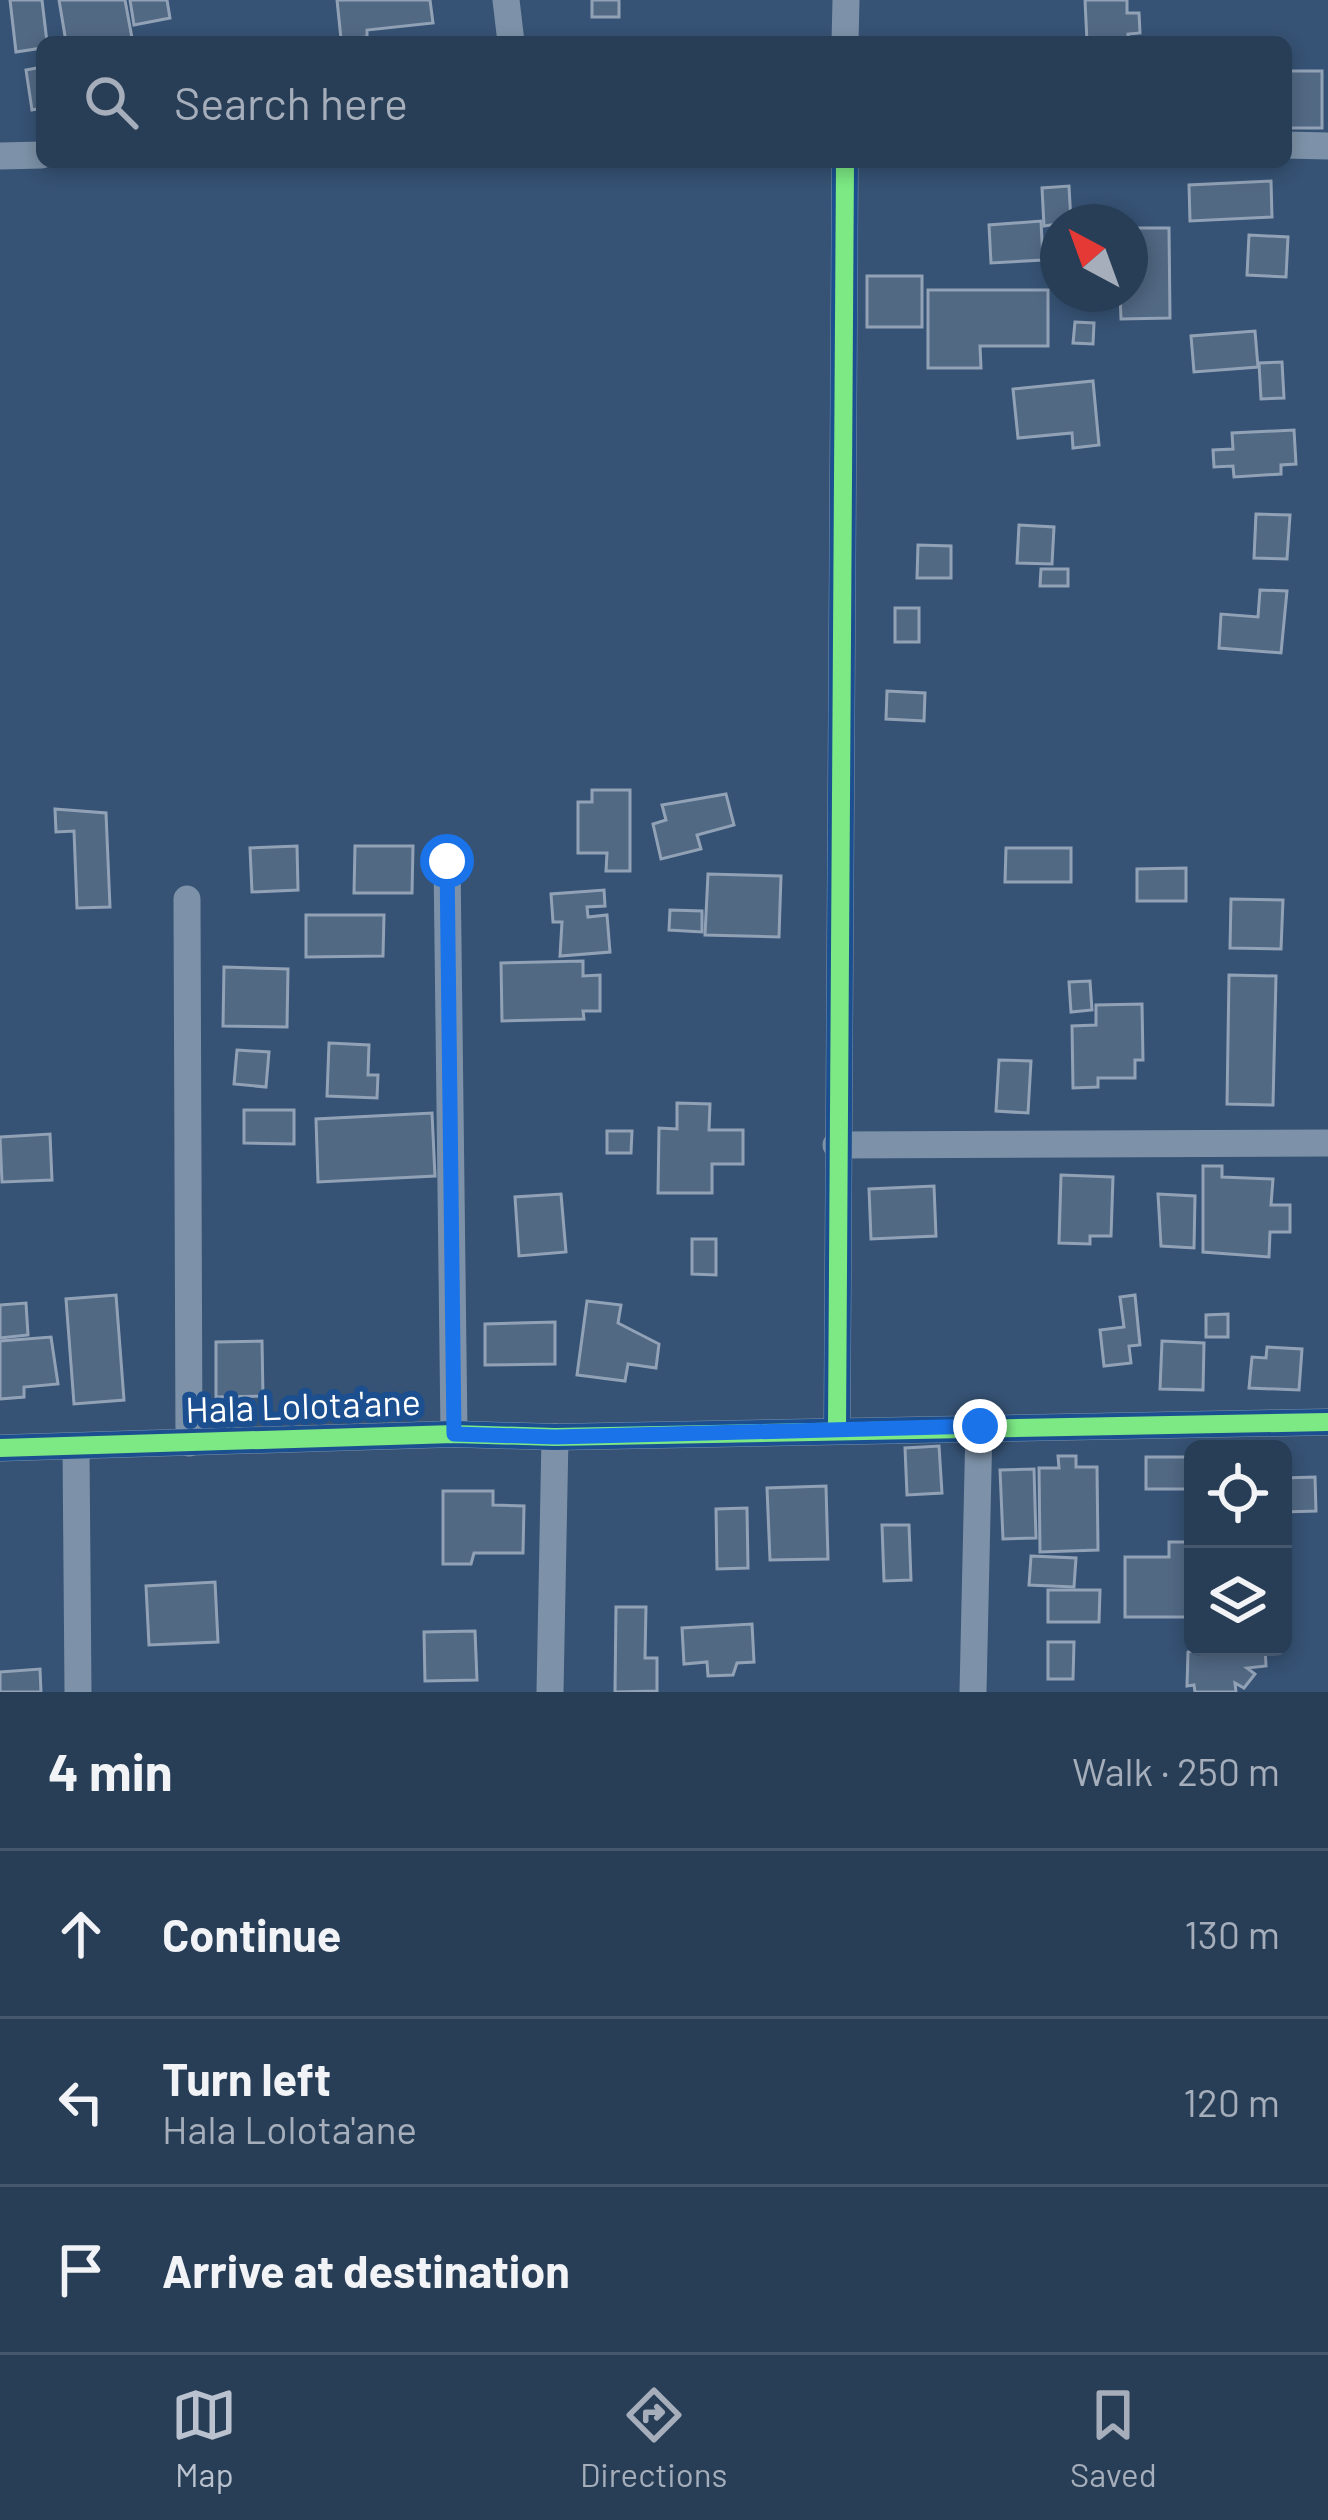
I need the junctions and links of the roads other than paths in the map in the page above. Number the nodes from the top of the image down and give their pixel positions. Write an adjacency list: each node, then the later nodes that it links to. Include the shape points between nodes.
1 (506, 0): 3 (street)
2 (846, 0): 4 (street)
3 (510, 36)
4 (845, 36)
5 (1292, 146): 6 (street)
6 (1328, 146)
7 (36, 155): 8 (street)
8 (0, 156)
9 (844, 168): 13 (street)
10 (447, 861): 17 (street)
11 (187, 899): 19 (street)
12 (1328, 1143): 13 (street)
13 (836, 1145): 16 (street)
14 (1328, 1422): 15 (street, Hala Lolota'ane)
15 (980, 1426): 16 (street, Hala Lolota'ane); 24 (street)
16 (837, 1428): 18 (street, Hala Lolota'ane)
17 (454, 1434): 18 (street, Hala Lolota'ane); 19 (street, Hala Lolota'ane)
18 (555, 1437): 23 (street)
19 (189, 1443): 21 (street, Hala Lolota'ane)
20 (0, 1448): 21 (street, Hala Lolota'ane)
21 (76, 1448): 22 (street)
22 (78, 1692)
23 (550, 1692)
24 (974, 1692)

